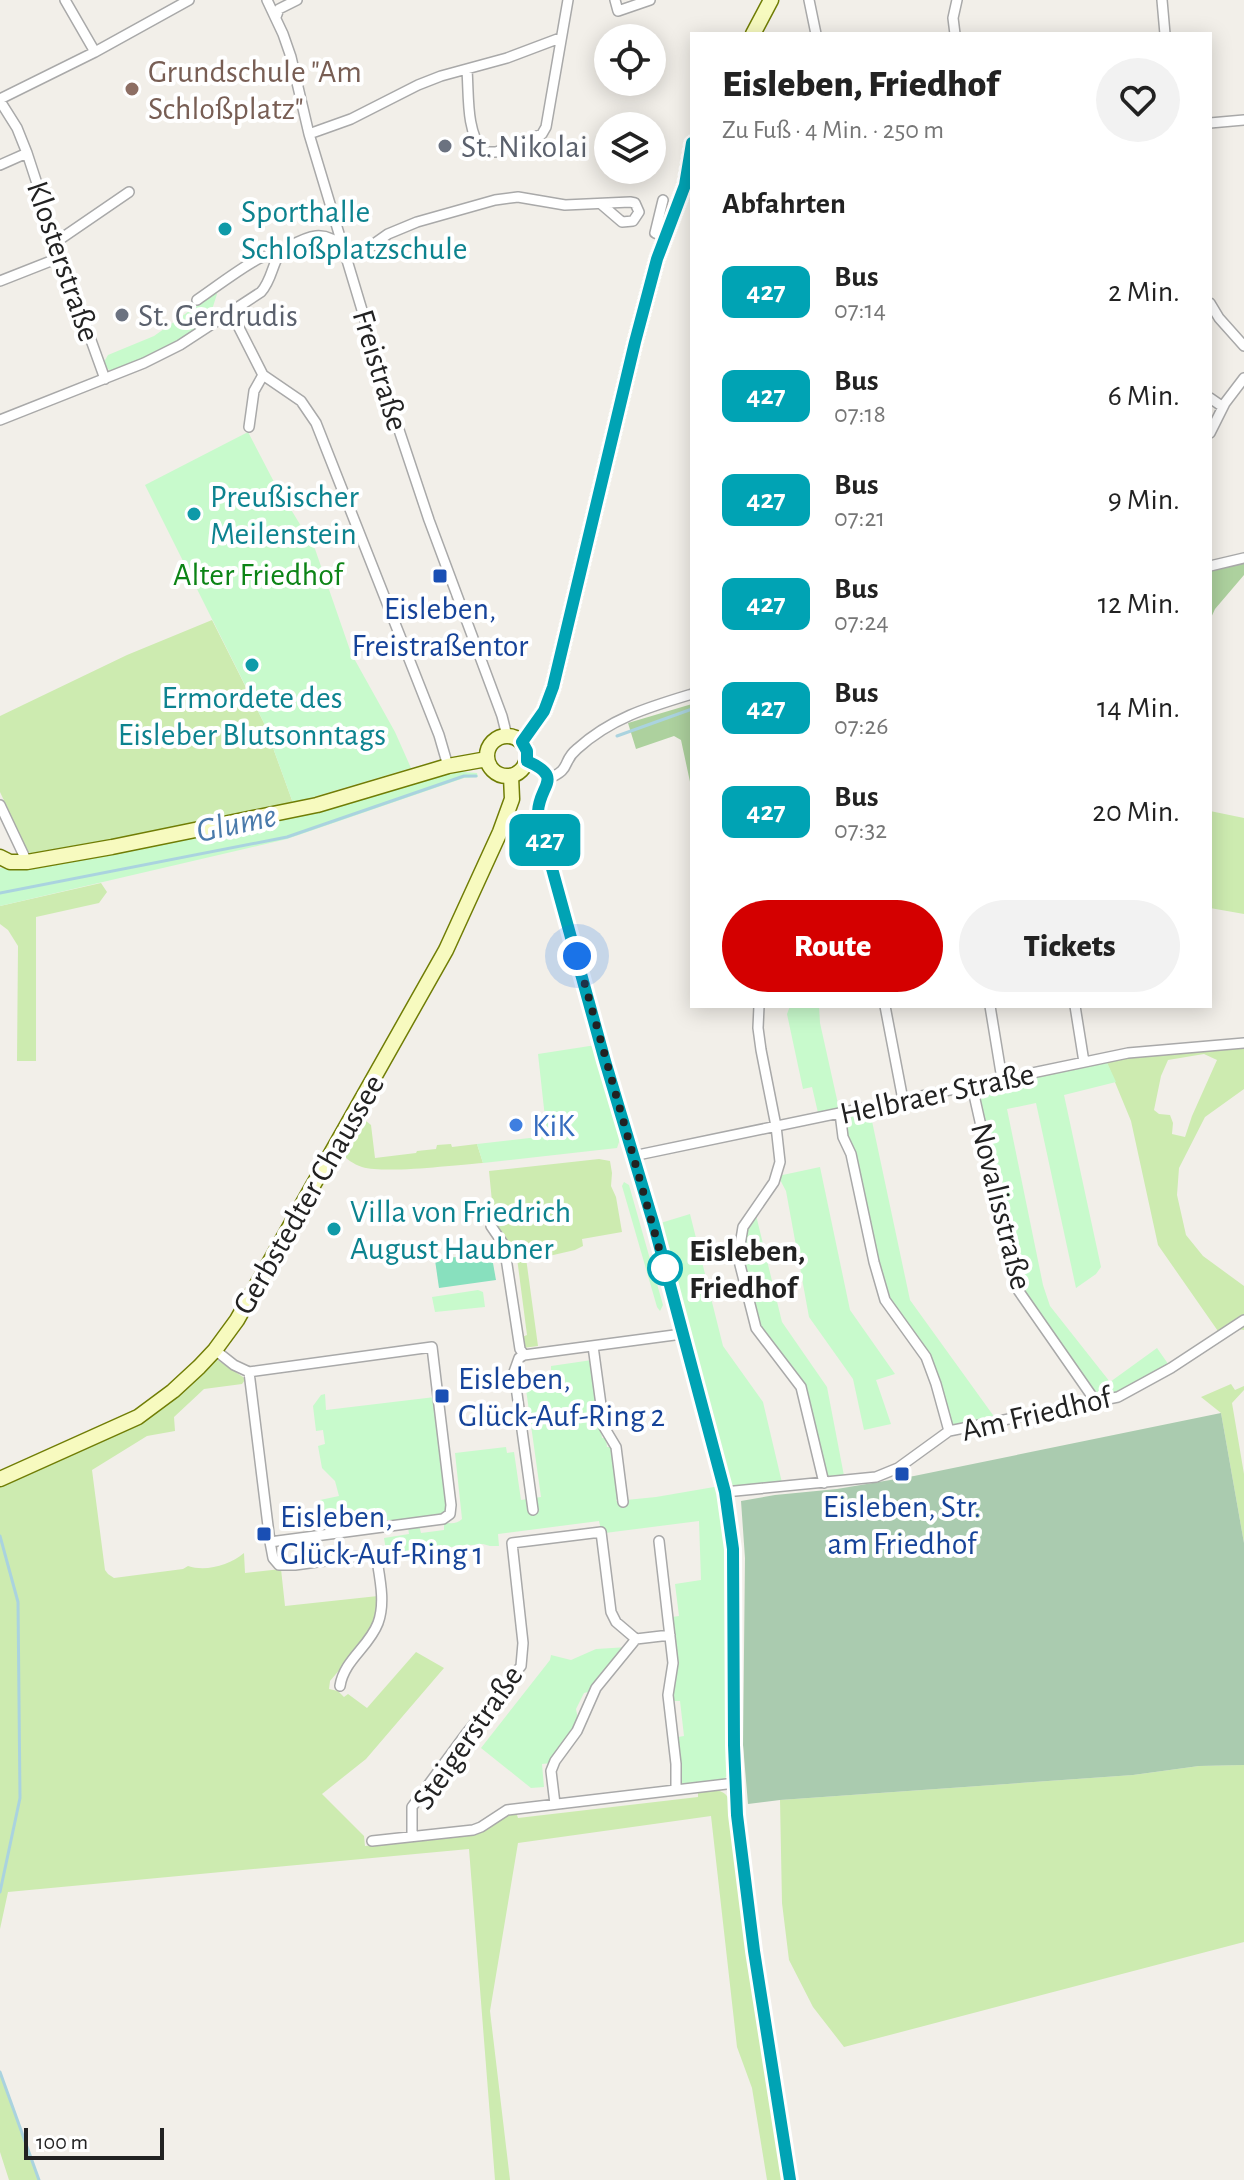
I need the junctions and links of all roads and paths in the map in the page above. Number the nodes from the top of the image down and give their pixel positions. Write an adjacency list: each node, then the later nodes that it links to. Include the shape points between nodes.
1 (65, 0): 20 (street)
2 (189, 0): 20 (street)
3 (267, 0): 14 (street, Freistraße)
4 (297, 0): 14 (street, via 279,9)
5 (568, 0): 19 (street)
6 (650, 0): 12 (street, via 618,11)
7 (771, 0): 15 (main road)
8 (803, 0): 13 (street)
9 (809, 0): 13 (street)
10 (957, 0): 17 (street)
11 (1162, 0): 18 (street)
12 (615, 3)
13 (811, 14): 16 (street)
14 (276, 17): 25 (street, Freistraße)
15 (754, 32)
16 (816, 32)
17 (955, 32)
18 (1165, 32)
19 (560, 38): 21 (street); 21 (street, via 544,131 496,152 483,152 479,146 471,123)
20 (95, 52): 22 (street)
21 (467, 70): 25 (street, via 418,85)
22 (0, 100): 26 (street, Klosterstraße)
23 (1244, 120): 24 (street)
24 (1212, 123)
25 (309, 134): 36 (street, Freistraße)
26 (27, 153): 28 (street); 34 (street, Klosterstraße)
27 (690, 161): 30 (main road)
28 (0, 165)
29 (129, 192): 34 (street)
30 (686, 198): 33 (main road)
31 (663, 200): 33 (street, via 655,233)
32 (601, 204): 36 (street, via 495,200 409,225)
33 (664, 237): 55 (main road, via 553,687)
34 (56, 242): 37 (street, Klosterstraße)
35 (281, 251): 36 (street, via 313,236 330,238); 39 (street, via 256,260); 41 (street, via 265,289)
36 (346, 253): 54 (street, Freistraße, via 395,418)
37 (61, 257): 38 (street); 45 (street, Klosterstraße)
38 (0, 281)
39 (197, 300)
40 (1212, 306): 42 (street)
41 (231, 312): 43 (street); 45 (street, via 180,345)
42 (1244, 346)
43 (263, 375): 49 (street, via 254,391); 58 (street, via 301,401 316,423)
44 (1244, 378): 47 (street)
45 (105, 379): 48 (street)
46 (1212, 399): 47 (street)
47 (1223, 407): 50 (street)
48 (0, 420)
49 (249, 427)
50 (1212, 429)
51 (1244, 558): 52 (street)
52 (1212, 566)
53 (690, 695): 60 (street, via 620,719 578,747 562,772)
54 (507, 736): 55 (main road); 56 (main road, via 490,746)
55 (522, 742): 57 (main road)
56 (487, 759): 58 (main road); 59 (main road, via 495,772)
57 (527, 761): 59 (main road); 60 (street, via 540,767)
58 (448, 766): 63 (main road, via 317,805)
59 (511, 776): 80 (main road, Gerbstedter Chaussee, via 508,809 446,950 237,1320)
60 (547, 779): 75 (street, via 538,810 540,825)
61 (0, 805): 63 (street)
62 (0, 857): 63 (main road)
63 (27, 862)
64 (759, 1008): 74 (street)
65 (885, 1008): 72 (street)
66 (990, 1008): 70 (street)
67 (1075, 1008): 69 (street)
68 (1244, 1043): 69 (street, Helbraer Straße)
69 (1084, 1062): 70 (street, Helbraer Straße)
70 (1002, 1079): 71 (street, Helbraer Straße)
71 (972, 1086): 72 (street, Helbraer Straße); 83 (street, Novalisstraße, via 1018,1290)
72 (903, 1100): 73 (street, Helbraer Straße)
73 (840, 1113): 74 (street, Helbraer Straße); 84 (street, via 885,1300 926,1357)
74 (776, 1126): 75 (street, Helbraer Straße); 86 (street, via 778,1173 743,1227 738,1257 756,1328 801,1387)
75 (633, 1156): 78 (street)
76 (491, 1226): 81 (street, via 504,1245)
77 (1244, 1320): 83 (street, Am Friedhof, via 1171,1368 1118,1397)
78 (682, 1334): 79 (street); 87 (street)
79 (593, 1346): 81 (street); 88 (street, via 604,1427 616,1447)
80 (215, 1350): 82 (street); 85 (main road, Gerbstedter Chaussee, via 138,1417)
81 (522, 1356): 89 (street, via 514,1372)
82 (249, 1372): 91 (street); 91 (street, via 432,1347 450,1514)
83 (1096, 1402): 84 (street, Am Friedhof)
84 (949, 1431): 86 (street, Am Friedhof, via 887,1474)
85 (0, 1479)
86 (824, 1483): 87 (street, Am Friedhof)
87 (725, 1492): 95 (street, via 733,1549)
88 (623, 1502)
89 (533, 1510)
90 (659, 1541): 92 (street)
91 (270, 1542): 94 (street, via 279,1565 376,1554 380,1620 347,1666)
92 (670, 1635): 93 (street); 96 (street, via 668,1695)
93 (636, 1639): 97 (street, via 596,1688 576,1733 555,1761); 98 (street, Steigerstraße, via 611,1612 601,1532 512,1543 521,1666 412,1807)
94 (340, 1686)
95 (735, 1783): 96 (street, Steigerstraße); 100 (street, via 754,1951)
96 (676, 1789): 97 (street, Steigerstraße)
97 (555, 1804): 98 (street, Steigerstraße, via 507,1810 473,1830)
98 (412, 1836): 99 (street, Steigerstraße)
99 (372, 1841)
100 (790, 2180)

